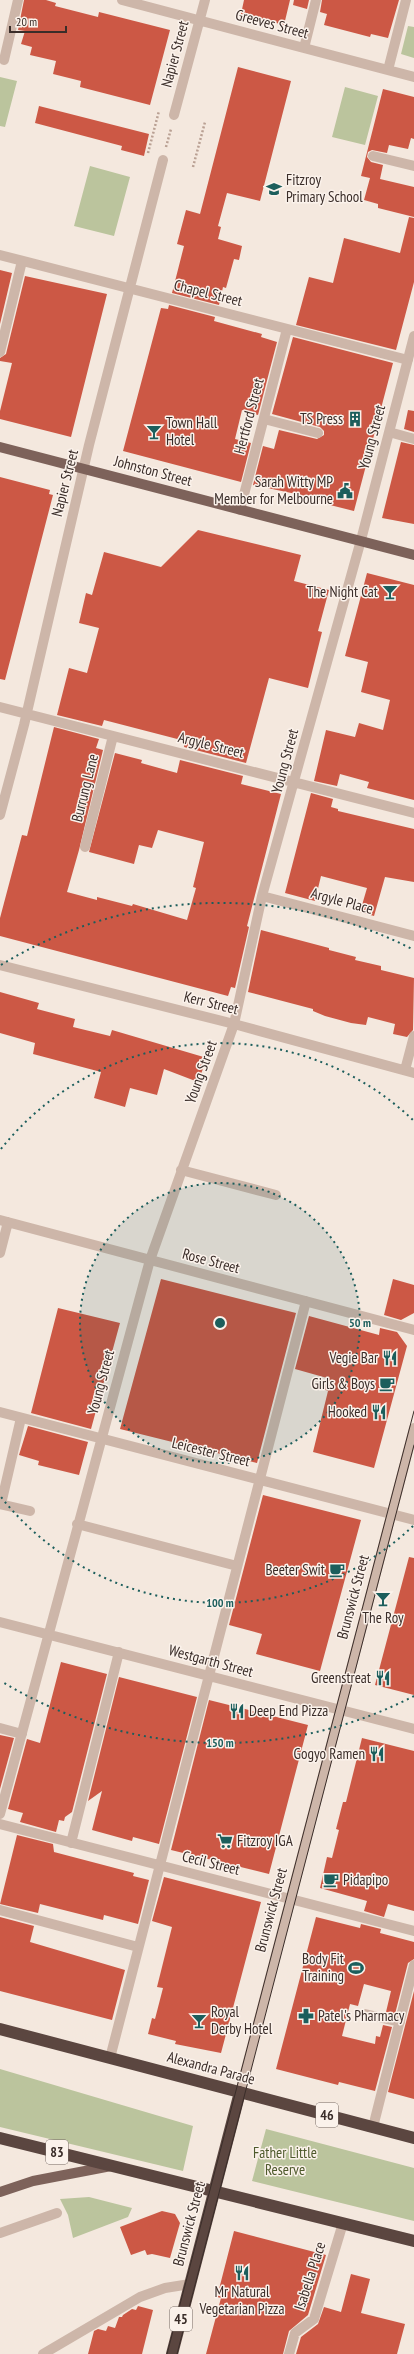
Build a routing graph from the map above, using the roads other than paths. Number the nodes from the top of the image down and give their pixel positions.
1 (18, 0) edge
2 (122, 0) edge
3 (205, 0) edge
4 (316, 0) edge
5 (406, 0) edge
6 (199, 20) junction
7 (304, 48) junction
8 (4, 60) dead end
9 (388, 70) junction
10 (414, 77) edge
11 (174, 115) road end
12 (373, 156) dead end
13 (163, 160) road end
14 (414, 166) edge
15 (0, 255) edge
16 (22, 261) junction
17 (130, 289) junction
18 (287, 329) junction
19 (414, 336) edge
20 (2, 337) edge
21 (0, 352) edge
22 (408, 360) junction
23 (264, 419) junction
24 (389, 432) junction
25 (318, 433) dead end
26 (414, 439) edge
27 (0, 447) edge
28 (84, 469) junction
29 (240, 510) junction
30 (360, 540) junction
31 (414, 555) edge
32 (0, 707) edge
33 (26, 714) junction
34 (113, 736) junction
35 (295, 782) junction
36 (414, 813) edge
37 (0, 815) edge
38 (85, 847) dead end
39 (262, 896) junction
40 (414, 936) edge
41 (0, 965) edge
42 (234, 1024) junction
43 (414, 1036) edge
44 (409, 1072) edge
45 (182, 1170) junction
46 (276, 1195) dead end
47 (4, 1221) edge
48 (0, 1253) edge
49 (150, 1260) junction
50 (306, 1301) junction
51 (414, 1330) edge
52 (0, 1412) edge
53 (21, 1418) junction
54 (414, 1428) edge
55 (101, 1439) junction
56 (259, 1480) junction
57 (0, 1504) edge
58 (30, 1511) dead end
59 (391, 1514) junction
60 (414, 1520) edge
61 (78, 1524) junction
62 (237, 1566) junction
63 (0, 1622) edge
64 (48, 1634) junction
65 (119, 1652) junction
66 (208, 1675) junction
67 (340, 1710) junction
68 (0, 1728) edge
69 (414, 1729) edge
70 (22, 1734) junction
71 (0, 1814) edge
72 (0, 1824) edge
73 (71, 1843) junction
74 (159, 1866) junction
75 (291, 1899) junction
76 (0, 1910) edge
77 (414, 1931) edge
78 (138, 1946) junction
79 (414, 1966) edge
80 (365, 2014) dead end
81 (400, 2022) junction
82 (0, 2029) edge
83 (110, 2058) junction
84 (240, 2092) junction
85 (373, 2127) junction
86 (0, 2138) edge
87 (414, 2138) edge
88 (113, 2166) junction
89 (215, 2190) junction
90 (0, 2192) edge
91 (57, 2213) dead end
92 (343, 2223) junction
93 (0, 2234) edge
94 (414, 2241) edge
95 (190, 2284) junction
96 (43, 2354) edge
97 (172, 2354) edge
98 (289, 2354) edge

1 - 8 street
2 - 6 street, Greeves Street
3 - 6 street, Napier Street
4 - 7 street
5 - 9 street
6 - 7 street, Greeves Street
6 - 11 street, Napier Street
7 - 9 street, Greeves Street
9 - 10 street, Greeves Street
12 - 14 street
13 - 17 street, Napier Street
15 - 16 street, Chapel Street
16 - 17 street, Chapel Street
16 - 20 street
17 - 18 street, Chapel Street
17 - 28 street, Napier Street
18 - 22 street, Chapel Street
18 - 23 street, Hertford Street
19 - 22 street, Young Street
20 - 21 street
22 - 24 street, Young Street
23 - 25 street
23 - 29 street, Hertford Street
24 - 26 street
24 - 30 street, Young Street
27 - 28 main road, Johnston Street
28 - 29 main road, Johnston Street
28 - 33 street, Napier Street
29 - 30 main road, Johnston Street
30 - 31 main road, Johnston Street
30 - 35 street, Young Street
32 - 33 street, Argyle Street
33 - 34 street, Argyle Street
33 - 37 street, Napier Street
34 - 35 street, Argyle Street
34 - 38 street, Burrung Lane
35 - 36 street, Argyle Street
35 - 39 street, Young Street
39 - 40 street, Argyle Place
39 - 42 street, Young Street
41 - 42 street, Kerr Street
42 - 44 street, Kerr Street
42 - 45 street, Young Street
43 - 44 street
45 - 46 street
45 - 49 street, Young Street
47 - 48 street
47 - 49 street, Rose Street
49 - 50 street, Rose Street
49 - 55 street, Young Street
50 - 51 street, Rose Street
50 - 56 street
52 - 53 street, Leicester Street
53 - 55 street, Leicester Street
53 - 57 street
54 - 59 street, Brunswick Street / 45
55 - 56 street, Leicester Street
55 - 61 street, Young Street
56 - 59 street, Leicester Street
56 - 62 street
57 - 58 street
59 - 60 street, Leicester Street
59 - 67 street, Brunswick Street / 45
61 - 62 street
61 - 64 street, Young Street
62 - 66 street
63 - 64 street, Westgarth Street
64 - 65 street, Westgarth Street
64 - 70 street, Young Street
65 - 66 street, Westgarth Street
65 - 73 street
66 - 67 street, Westgarth Street
66 - 74 street
67 - 69 street, Westgarth Street
67 - 75 street, Brunswick Street / 45
68 - 70 street
70 - 71 street, Young Street
72 - 73 street, Cecil Street
73 - 74 street, Cecil Street
74 - 75 street, Cecil Street
74 - 78 street
75 - 77 street, Cecil Street
75 - 84 street, Brunswick Street / 45
76 - 78 street
78 - 83 street
79 - 81 street
80 - 81 street
81 - 85 street
82 - 83 highway, Alexandra Parade / 46
83 - 84 highway, Alexandra Parade / 46
84 - 85 highway, Alexandra Parade / 46
84 - 89 highway, Brunswick Street / 45
85 - 87 highway, Alexandra Parade / 46
86 - 88 highway, 83
88 - 89 highway
88 - 90 main road
89 - 92 highway
89 - 95 highway, Brunswick Street / 45
91 - 93 street
92 - 94 highway
92 - 98 street, Isabella Place
95 - 96 street
95 - 97 highway, Brunswick Street / 45

